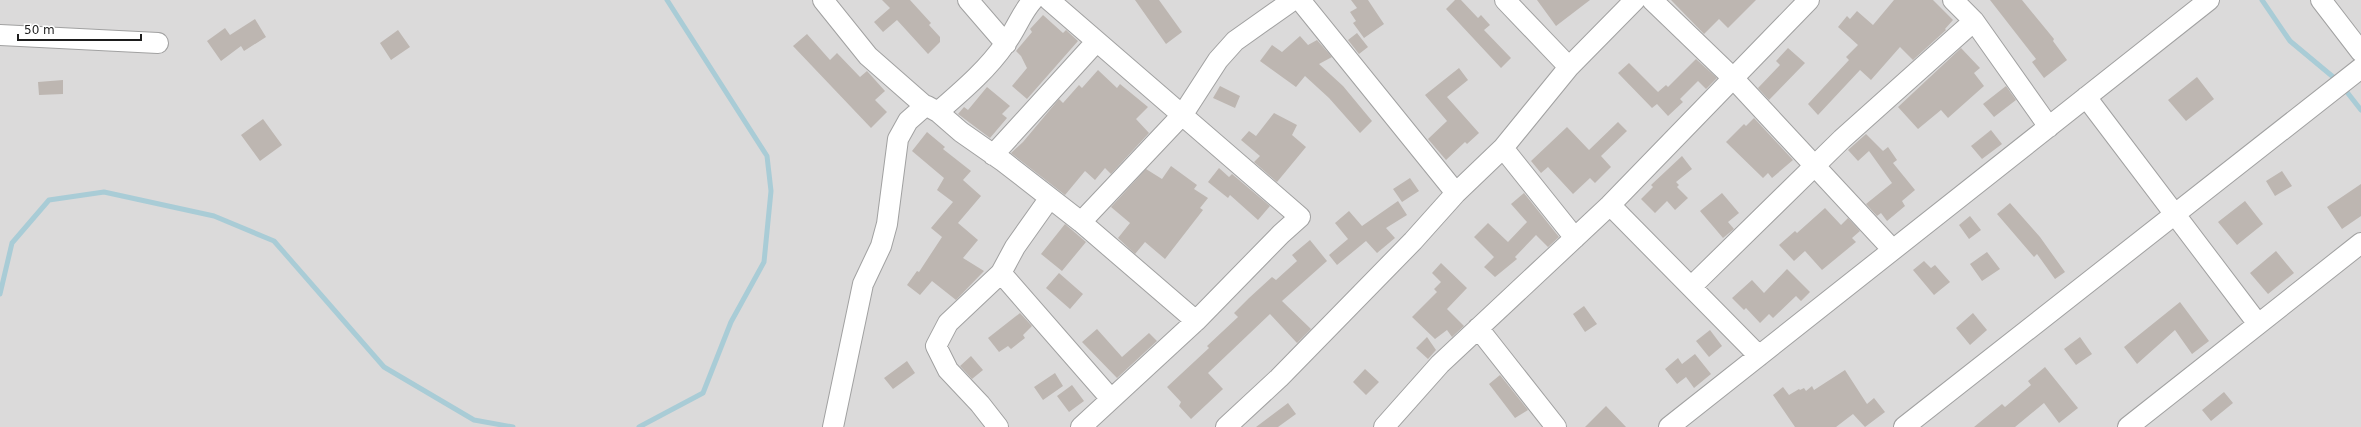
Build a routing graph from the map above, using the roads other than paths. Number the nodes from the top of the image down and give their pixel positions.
1 (823, 0) edge
2 (968, 0) edge
3 (1033, 0) edge
4 (1049, 0) edge
5 (1293, 0) edge
6 (1300, 0) edge
7 (1505, 0) edge
8 (1635, 0) edge
9 (1652, 0) edge
10 (1809, 0) edge
11 (1953, 0) edge
12 (2209, 0) edge
13 (2321, 0) edge
14 (1974, 20) junction
15 (0, 35) edge
16 (1096, 42) junction
17 (158, 43) dead end
18 (1006, 44) junction
19 (2361, 52) edge
20 (1569, 67) junction
21 (2361, 68) edge
22 (1733, 78) junction
23 (2086, 97) junction
24 (932, 109) junction
25 (1183, 114) junction
26 (2049, 127) junction
27 (1503, 148) junction
28 (993, 155) junction
29 (1816, 166) junction
30 (1456, 193) junction
31 (1049, 199) junction
32 (1610, 205) junction
33 (2175, 214) junction
34 (1081, 222) junction
35 (1575, 238) junction
36 (2361, 243) edge
37 (1893, 250) junction
38 (1001, 273) junction
39 (1691, 287) junction
40 (1196, 321) junction
41 (2258, 324) junction
42 (1478, 328) junction
43 (1759, 356) junction
44 (1111, 399) junction
45 (1393, 424) edge
46 (833, 427) edge
47 (998, 427) edge
48 (1081, 427) edge
49 (1226, 427) edge
50 (1556, 427) edge
51 (1669, 427) edge
52 (1904, 427) edge
53 (2128, 427) edge

1 - 24 street
2 - 18 street
3 - 18 street
4 - 16 street
5 - 25 street
6 - 30 street
7 - 20 street
8 - 20 street
9 - 22 street
10 - 22 street
11 - 14 street
12 - 23 street
13 - 19 street
14 - 26 street
14 - 29 street
15 - 17 street
16 - 25 street
16 - 28 street
18 - 24 street
20 - 27 street
21 - 33 street
22 - 29 street
22 - 32 street
23 - 26 street
23 - 33 street
24 - 28 street
24 - 46 street
25 - 34 street
25 - 40 street
26 - 37 street
27 - 30 street
27 - 35 street
28 - 31 street
29 - 37 street
29 - 39 street
30 - 49 street
31 - 34 street
31 - 38 street
32 - 35 street
32 - 39 street
33 - 41 street
33 - 52 street
34 - 40 street
35 - 42 street
36 - 41 street
37 - 43 street
38 - 44 street
38 - 47 street
39 - 43 street
40 - 44 street
41 - 53 street
42 - 45 street
42 - 50 street
43 - 51 street
44 - 48 street

